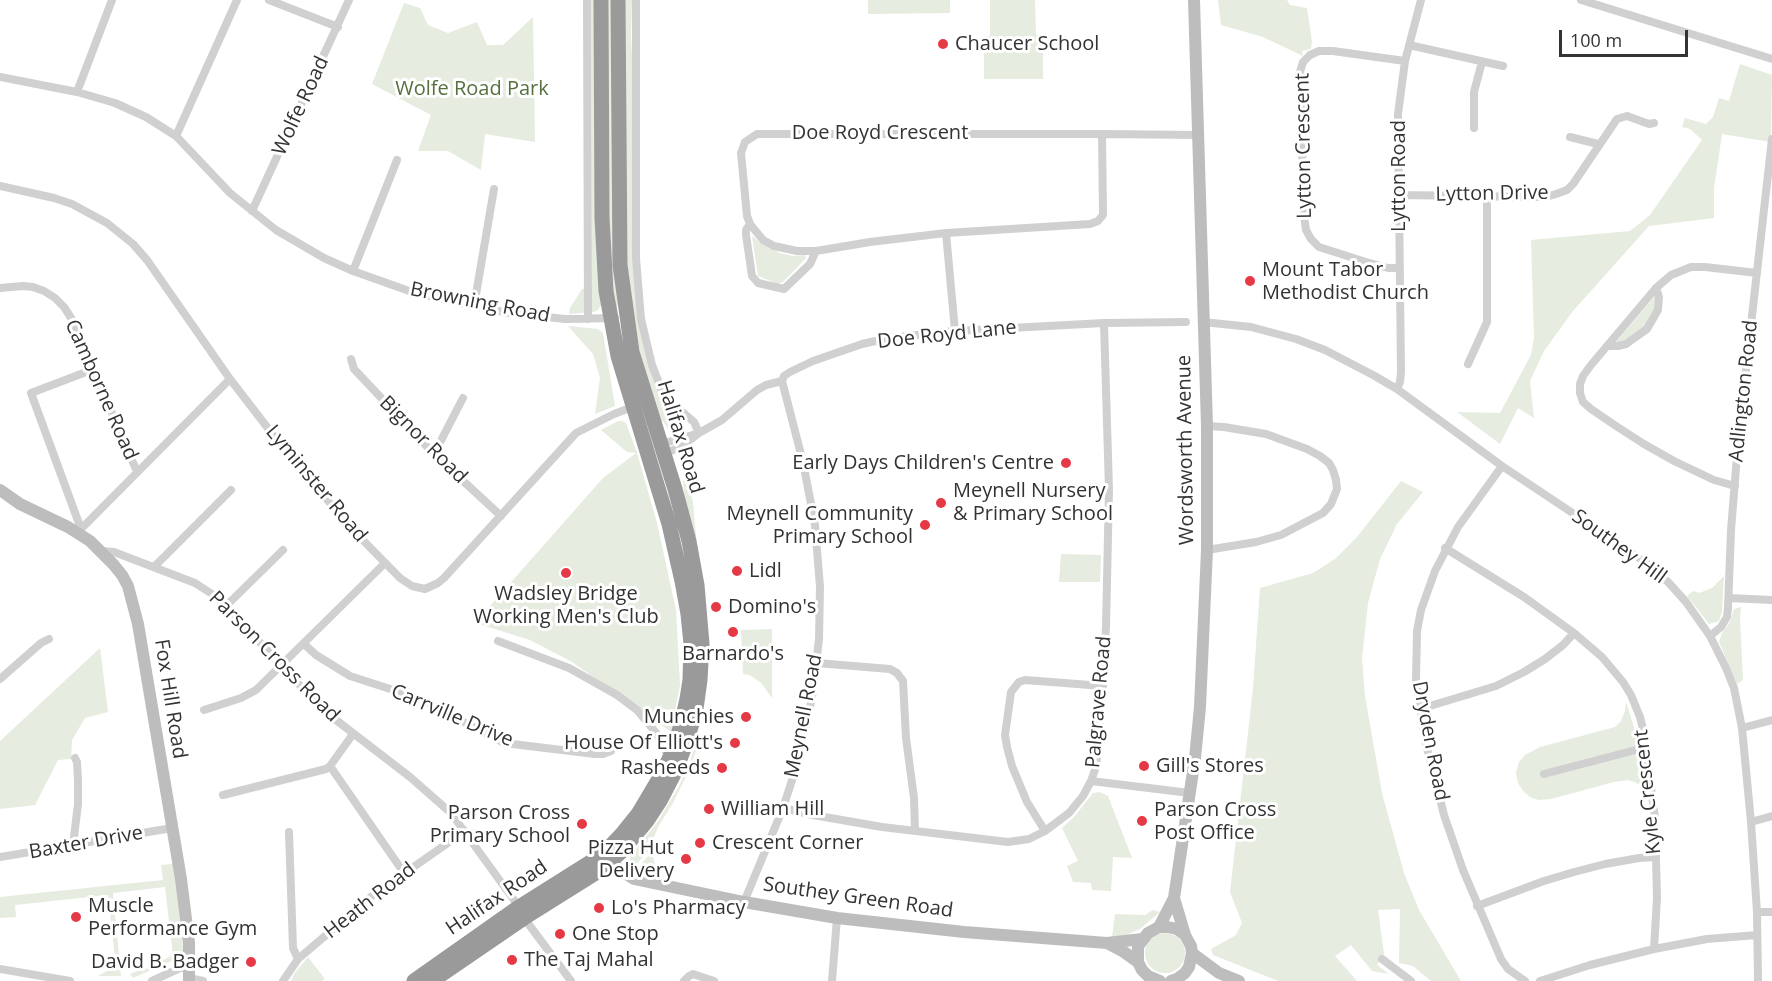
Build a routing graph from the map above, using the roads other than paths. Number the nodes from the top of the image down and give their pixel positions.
1 (112, 0) edge
2 (237, 0) edge
3 (269, 0) edge
4 (349, 0) edge
5 (587, 0) edge
6 (601, 0) edge
7 (618, 0) edge
8 (636, 0) edge
9 (1194, 0) edge
10 (1421, 0) edge
11 (1581, 0) edge
12 (338, 27) junction
13 (1409, 45) junction
14 (1772, 60) edge
15 (1405, 61) junction
16 (1482, 62) junction
17 (1503, 66) dead end
18 (0, 76) edge
19 (77, 92) junction
20 (1654, 123) dead end
21 (1474, 128) dead end
22 (1102, 134) junction
23 (1198, 135) junction
24 (176, 136) junction
25 (1570, 137) dead end
26 (1772, 139) edge
27 (1598, 144) junction
28 (397, 160) dead end
29 (1771, 168) edge
30 (0, 186) edge
31 (494, 189) dead end
32 (1398, 195) junction
33 (1487, 196) junction
34 (252, 211) junction
35 (750, 225) junction
36 (946, 233) junction
37 (816, 251) junction
38 (1401, 268) junction
39 (353, 271) junction
40 (1757, 273) junction
41 (0, 288) edge
42 (1656, 288) junction
43 (474, 306) junction
44 (627, 316) junction
45 (610, 319) junction
46 (588, 320) junction
47 (1186, 322) dead end
48 (1203, 322) junction
49 (1104, 323) junction
50 (955, 331) junction
51 (1608, 346) junction
52 (351, 359) dead end
53 (1468, 364) dead end
54 (94, 369) junction
55 (230, 379) junction
56 (782, 381) junction
57 (1397, 389) junction
58 (463, 398) dead end
59 (647, 402) junction
60 (632, 407) junction
61 (1207, 426) junction
62 (699, 433) junction
63 (662, 449) junction
64 (434, 454) junction
65 (647, 454) junction
66 (1502, 466) junction
67 (137, 472) junction
68 (1735, 486) junction
69 (231, 489) dead end
70 (0, 490) edge
71 (501, 516) junction
72 (79, 531) junction
73 (1445, 548) junction
74 (1207, 549) junction
75 (283, 550) dead end
76 (102, 551) junction
77 (385, 563) junction
78 (154, 567) junction
79 (1729, 598) junction
80 (1772, 600) edge
81 (226, 606) junction
82 (1574, 633) junction
83 (1710, 636) junction
84 (49, 639) dead end
85 (498, 641) dead end
86 (303, 644) junction
87 (817, 663) junction
88 (281, 665) junction
89 (1, 677) edge
90 (1103, 686) junction
91 (1420, 709) junction
92 (204, 710) dead end
93 (1772, 720) edge
94 (1742, 728) junction
95 (679, 733) junction
96 (353, 734) junction
97 (657, 734) junction
98 (1647, 747) junction
99 (611, 751) dead end
100 (75, 758) dead end
101 (669, 758) junction
102 (330, 766) junction
103 (1544, 774) dead end
104 (1091, 781) junction
105 (1190, 793) junction
106 (223, 795) dead end
107 (783, 808) junction
108 (1772, 816) edge
109 (1751, 822) junction
110 (172, 828) junction
111 (465, 831) junction
112 (915, 831) junction
113 (1045, 831) junction
114 (289, 832) dead end
115 (73, 845) junction
116 (0, 857) edge
117 (607, 857) junction
118 (1656, 857) junction
119 (404, 873) junction
120 (1174, 898) junction
121 (744, 902) junction
122 (1477, 906) junction
123 (1757, 912) junction
124 (1772, 912) edge
125 (522, 913) junction
126 (837, 918) junction
127 (1159, 927) junction
128 (1185, 935) junction
129 (1757, 935) junction
130 (1142, 939) junction
131 (1107, 944) junction
132 (1654, 949) junction
133 (1192, 953) junction
134 (298, 959) junction
135 (1382, 959) dead end
136 (1138, 963) junction
137 (0, 969) edge
138 (1219, 973) junction
139 (189, 975) edge
140 (1177, 978) edge
141 (1153, 979) edge
142 (70, 981) edge
143 (152, 981) edge
144 (203, 981) edge
145 (283, 981) edge
146 (414, 981) edge
147 (432, 981) edge
148 (571, 981) edge
149 (684, 981) edge
150 (714, 981) edge
151 (831, 981) edge
152 (1239, 981) edge
153 (1411, 981) edge
154 (1525, 981) edge
155 (1540, 981) edge
156 (1758, 981) edge

1 - 19 street
2 - 24 street
3 - 12 street
4 - 12 street, Wolfe Road
5 - 46 street
6 - 45 highway, Halifax Road
7 - 44 highway, Halifax Road
8 - 62 street, Halifax Road
9 - 23 street, Wordsworth Avenue
10 - 13 street, Lytton Road
11 - 14 street
12 - 34 street, Wolfe Road
13 - 15 street, Lytton Road
13 - 16 street
15 - 32 street, Lytton Road
15 - 38 street, Lytton Crescent
16 - 17 street
16 - 21 street
18 - 19 street, Browning Road
19 - 24 street, Browning Road
20 - 27 street, Lytton Drive
22 - 23 street, Doe Royd Crescent
22 - 35 street, Doe Royd Crescent
22 - 36 street
23 - 48 street, Wordsworth Avenue
24 - 34 street, Browning Road
25 - 27 street
26 - 29 street, Adlington Road
27 - 33 street, Lytton Drive
28 - 39 street
29 - 40 street, Adlington Road
30 - 55 street, Lyminster Road
31 - 43 street
32 - 33 street, Lytton Drive
32 - 38 street, Lytton Road
33 - 53 street
34 - 39 street, Browning Road
35 - 37 street
35 - 37 street, Doe Royd Crescent
36 - 37 street
36 - 50 street
38 - 57 street, Lytton Road
39 - 43 street, Browning Road
40 - 42 street
40 - 68 street, Adlington Road
41 - 54 street, Camborne Road
42 - 51 street
42 - 51 street
43 - 46 street, Browning Road
44 - 45 street, Browning Road
44 - 59 highway, Halifax Road
45 - 46 street, Browning Road
45 - 60 highway, Halifax Road
47 - 49 street, Doe Royd Lane
48 - 57 street, Southey Hill
48 - 61 street, Wordsworth Avenue
49 - 50 street, Doe Royd Lane
49 - 90 street, Palgrave Road
50 - 56 street, Doe Royd Lane
51 - 68 street
52 - 64 street, Bignor Road
54 - 67 street, Camborne Road
54 - 72 street
55 - 67 street
55 - 77 street, Lyminster Road
56 - 62 street, Doe Royd Lane
56 - 87 street, Meynell Road
57 - 66 street, Southey Hill
58 - 64 street
59 - 60 street, Lyminster Road
59 - 63 highway, Halifax Road
60 - 65 highway, Halifax Road
60 - 71 street, Lyminster Road
61 - 74 street, Wordsworth Avenue
61 - 74 street
62 - 63 street, Doe Royd Lane
63 - 65 highway
63 - 117 highway, Halifax Road
64 - 71 street, Bignor Road
65 - 95 highway, Halifax Road
66 - 73 street, Dryden Road
66 - 83 street, Southey Hill
67 - 72 street
68 - 79 street, Adlington Road
69 - 78 street
70 - 72 street, Fox Hill Road
71 - 77 street, Lyminster Road
72 - 76 street, Fox Hill Road
73 - 82 street, Kyle Crescent
73 - 91 street, Dryden Road
74 - 105 street, Wordsworth Avenue
75 - 81 street
76 - 78 street, Parson Cross Road
76 - 110 street, Fox Hill Road
77 - 86 street
78 - 81 street, Parson Cross Road
79 - 80 street
79 - 83 street, Adlington Road
81 - 88 street, Parson Cross Road
82 - 91 street
82 - 98 street, Kyle Crescent
83 - 94 street, Southey Hill
84 - 89 street
85 - 97 street
86 - 88 street
86 - 99 street, Carrville Drive
87 - 107 street, Meynell Road
87 - 112 street
88 - 92 street
88 - 96 street, Parson Cross Road
90 - 104 street, Palgrave Road
90 - 113 street
91 - 122 street, Dryden Road
93 - 94 street
94 - 109 street, Southey Hill
95 - 97 street
95 - 101 highway, Halifax Road
96 - 102 street
96 - 111 street, Parson Cross Road
97 - 101 street
98 - 103 street
98 - 118 street, Kyle Crescent
100 - 115 street
101 - 117 highway, Halifax Road
102 - 106 street
102 - 119 street
104 - 105 street
104 - 113 street, Palgrave Road
105 - 120 street, Wordsworth Avenue
107 - 112 street, Palgrave Road
107 - 121 street, Meynell Road
108 - 109 street
109 - 123 street, Southey Hill
110 - 115 street, Baxter Drive
110 - 139 street, Fox Hill Road
111 - 119 street, Heath Road
111 - 125 street, Parson Cross Road
112 - 113 street, Palgrave Road
114 - 134 street
115 - 116 street, Baxter Drive
117 - 121 street, Southey Green Road
117 - 125 highway, Halifax Road
118 - 122 street
118 - 132 street, Kyle Crescent
119 - 134 street, Heath Road
120 - 127 street, Wordsworth Avenue
120 - 128 street, Wordsworth Avenue
121 - 126 street, Southey Green Road
122 - 154 street, Dryden Road
123 - 124 street
123 - 129 street, Southey Hill
125 - 146 highway, Halifax Road
125 - 147 highway, Halifax Road
125 - 148 street, Parson Cross Road
126 - 131 street, Southey Green Road
126 - 151 street
127 - 128 street
127 - 130 street
128 - 133 street, Wordsworth Avenue
129 - 132 street
129 - 156 street, Southey Hill
130 - 131 street, Southey Green Road
130 - 136 street
131 - 136 street, Southey Green Road
132 - 155 street
133 - 138 street
133 - 140 street
134 - 145 street, Heath Road
135 - 153 street
136 - 141 street, Southey Green Road
137 - 142 street
138 - 140 street
138 - 152 street
139 - 143 street
139 - 144 street
149 - 150 street

